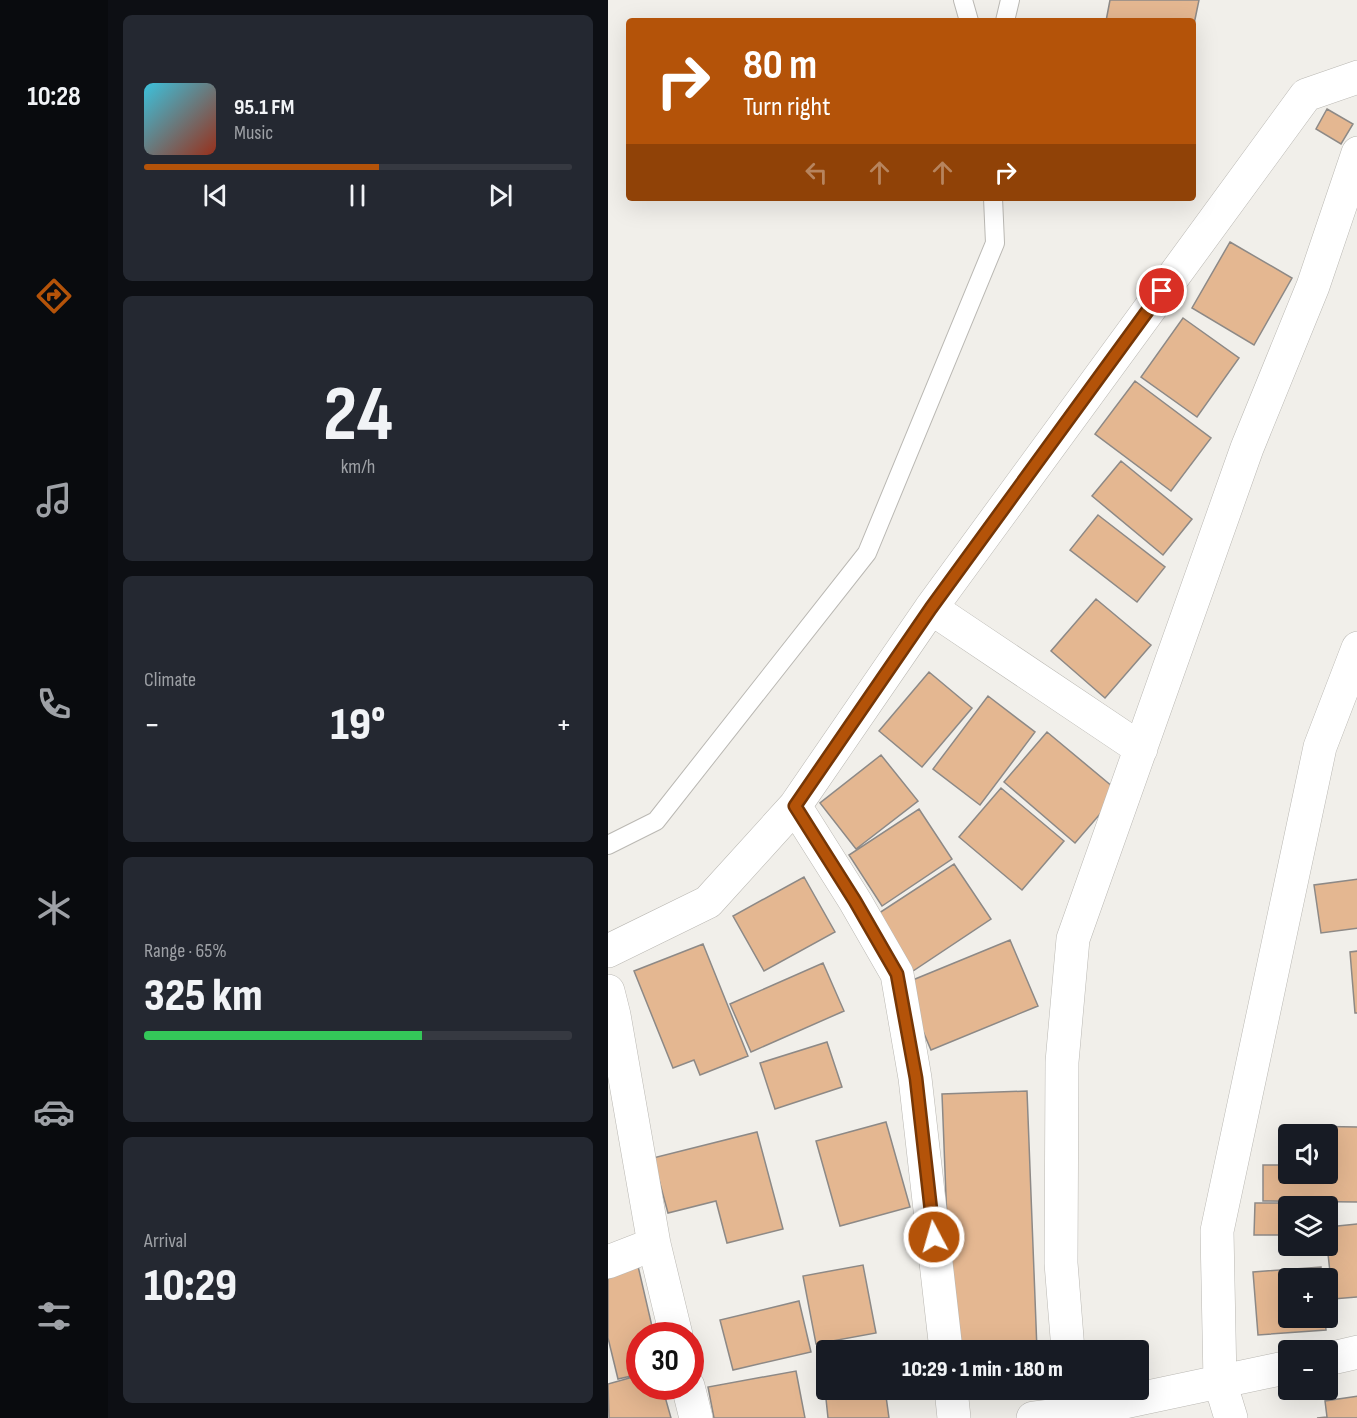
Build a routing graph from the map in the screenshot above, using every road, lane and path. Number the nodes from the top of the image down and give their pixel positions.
1 (963, 0) edge
2 (1010, 0) edge
3 (968, 18) edge
4 (1006, 18) edge
5 (1358, 77) edge
6 (1358, 153) edge
7 (993, 201) edge
8 (931, 608) junction
9 (1358, 648) edge
10 (1141, 749) junction
11 (795, 806) junction
12 (608, 845) edge
13 (608, 951) edge
14 (608, 991) edge
15 (654, 1244) junction
16 (608, 1262) edge
17 (673, 1322) edge
18 (945, 1340) edge
19 (1067, 1340) edge
20 (1358, 1352) edge
21 (1338, 1357) edge
22 (1278, 1369) edge
23 (1220, 1382) junction
24 (691, 1400) edge
25 (952, 1400) edge
26 (1072, 1407) edge
27 (695, 1418) edge
28 (954, 1418) edge
29 (1033, 1418) edge
30 (1231, 1418) edge

1 - 3 lane
2 - 4 lane
5 - 8 street
6 - 10 street
7 - 12 lane
8 - 10 street
8 - 11 street
9 - 23 street
10 - 19 street
11 - 13 street
11 - 18 street
14 - 15 street
15 - 16 street
15 - 17 street
20 - 21 street
22 - 23 street
23 - 26 street
23 - 30 street
24 - 27 street
25 - 28 street
26 - 29 street

